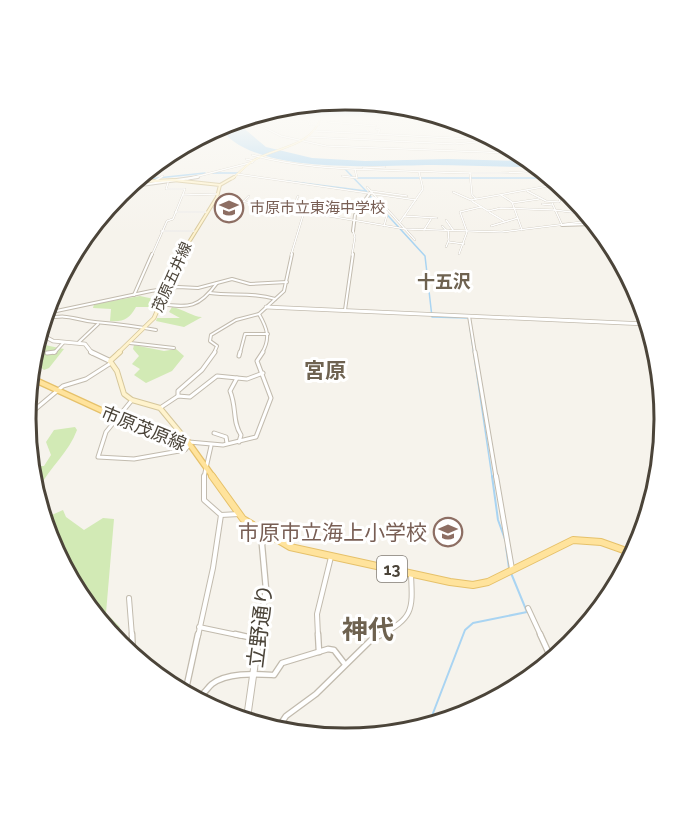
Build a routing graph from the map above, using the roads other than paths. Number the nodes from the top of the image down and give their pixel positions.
1 (260, 158) joint
2 (246, 159) dead end
3 (253, 161) junction
4 (385, 167) dead end
5 (355, 169) junction
6 (419, 172) junction
7 (531, 172) edge
8 (470, 173) junction
9 (237, 174) junction
10 (163, 176) dead end
11 (342, 176) dead end
12 (180, 180) junction
13 (147, 181) edge
14 (155, 181) junction
15 (168, 183) junction
16 (142, 186) edge
17 (220, 186) junction
18 (549, 186) edge
19 (366, 187) dead end
20 (526, 190) junction
21 (370, 192) junction
22 (410, 192) dead end
23 (453, 192) dead end
24 (183, 195) junction
25 (407, 195) junction
26 (501, 195) junction
27 (218, 196) junction
28 (233, 196) dead end
29 (249, 196) dead end
30 (298, 196) dead end
31 (561, 198) edge
32 (229, 199) junction
33 (476, 199) junction
34 (539, 199) junction
35 (403, 200) junction
36 (416, 200) junction
37 (471, 200) junction
38 (278, 201) dead end
39 (243, 202) junction
40 (512, 203) junction
41 (542, 204) dead end
42 (552, 204) junction
43 (267, 206) junction
44 (481, 207) junction
45 (514, 209) junction
46 (545, 209) dead end
47 (292, 210) junction
48 (554, 210) junction
49 (316, 211) dead end
50 (488, 211) junction
51 (176, 212) junction
52 (206, 212) junction
53 (304, 212) junction
54 (575, 212) edge
55 (310, 213) junction
56 (383, 214) dead end
57 (404, 216) junction
58 (437, 218) dead end
59 (518, 218) junction
60 (431, 219) junction
61 (446, 220) dead end
62 (354, 221) junction
63 (399, 222) junction
64 (505, 222) junction
65 (584, 223) edge
66 (562, 225) junction
67 (384, 226) junction
68 (442, 226) dead end
69 (421, 228) junction
70 (405, 229) junction
71 (493, 229) junction
72 (447, 230) junction
73 (453, 230) junction
74 (467, 230) junction
75 (522, 230) junction
76 (161, 231) junction
77 (194, 231) junction
78 (353, 231) joint
79 (415, 240) dead end
80 (449, 242) junction
81 (464, 244) junction
82 (446, 247) dead end
83 (459, 254) dead end
84 (218, 282) junction
85 (287, 282) junction
86 (166, 289) junction
87 (210, 293) junction
88 (134, 296) junction
89 (275, 299) junction
90 (160, 304) junction
91 (266, 307) junction
92 (345, 310) junction
93 (54, 313) edge
94 (54, 314) edge
95 (259, 314) junction
96 (469, 316) junction
97 (100, 323) junction
98 (639, 324) edge
99 (145, 328) junction
100 (156, 330) dead end
101 (268, 334) junction
102 (47, 338) edge
103 (65, 341) junction
104 (79, 342) junction
105 (130, 343) junction
106 (174, 348) dead end
107 (47, 353) dead end
108 (238, 356) dead end
109 (111, 362) junction
110 (263, 373) junction
111 (237, 378) junction
112 (39, 382) edge
113 (56, 391) junction
114 (178, 396) junction
115 (132, 400) junction
116 (37, 408) edge
117 (160, 408) junction
118 (118, 418) junction
119 (214, 433) dead end
120 (239, 442) junction
121 (190, 443) junction
122 (227, 443) junction
123 (211, 446) junction
124 (207, 465) junction
125 (239, 514) junction
126 (220, 515) junction
127 (266, 533) junction
128 (624, 550) edge
129 (332, 557) junction
130 (512, 569) junction
131 (411, 573) junction
132 (129, 598) dead end
133 (528, 608) dead end
134 (199, 627) junction
135 (259, 639) junction
136 (133, 643) edge
137 (319, 652) junction
138 (548, 652) edge
139 (345, 663) junction
140 (254, 674) junction
141 (187, 684) edge
142 (205, 694) edge
143 (248, 712) edge
144 (282, 721) edge

1 - 3 main road
1 - 5 street
2 - 3 street
3 - 9 main road
3 - 12 street
4 - 5 street
5 - 6 street
5 - 11 street
6 - 8 street
6 - 36 street
7 - 8 street
8 - 33 street
9 - 17 main road
9 - 21 street
10 - 14 street
12 - 14 main road
12 - 15 street
12 - 17 main road
13 - 14 main road
15 - 16 street
15 - 24 street
17 - 27 main road, 茂原五井線
18 - 20 street
19 - 21 street
20 - 26 street
20 - 34 street
21 - 25 street
21 - 35 street
21 - 62 street
21 - 63 street
22 - 25 street
23 - 37 street
24 - 27 street
24 - 51 street
25 - 35 street
26 - 33 street
26 - 40 street
27 - 32 street
27 - 52 main road, 茂原五井線
28 - 32 street
29 - 39 street
30 - 47 street
31 - 42 street
32 - 39 street
33 - 37 street
34 - 40 street
34 - 42 street
35 - 36 street
36 - 57 street
37 - 44 street
38 - 43 street
39 - 43 street
40 - 45 street
41 - 42 street
42 - 48 street
43 - 47 street
44 - 50 street
44 - 74 street
45 - 48 street
45 - 50 street
45 - 59 street
46 - 48 street
47 - 53 street
48 - 54 street
48 - 66 street
49 - 55 street
50 - 64 street
51 - 52 street
51 - 76 street
52 - 77 main road, 茂原五井線
53 - 55 street
53 - 85 street
55 - 62 street
56 - 67 street
57 - 60 street
57 - 63 street
58 - 60 street
59 - 64 street
59 - 75 street
60 - 69 street
61 - 73 street
62 - 67 street
62 - 78 street
63 - 70 street
64 - 71 street
65 - 66 street
66 - 75 street
67 - 70 street
68 - 72 street
69 - 70 street
69 - 72 street
70 - 79 street
71 - 74 street
71 - 75 street
72 - 73 street
72 - 80 street
73 - 74 street
74 - 81 street
76 - 77 street
76 - 88 street
77 - 86 main road, 茂原五井線
78 - 92 street
80 - 81 street
80 - 82 street
81 - 83 street
84 - 85 street
84 - 86 street
84 - 87 street
85 - 89 street
86 - 88 street
86 - 90 main road, 茂原五井線
87 - 89 street
87 - 90 street
88 - 93 street
89 - 91 street
90 - 99 main road, 茂原五井線
91 - 92 street
91 - 95 street
92 - 96 street
94 - 97 street
95 - 101 street
95 - 114 street
96 - 98 street
96 - 130 street
97 - 99 street
97 - 104 street
99 - 100 street
99 - 105 main road, 茂原五井線
101 - 108 street
101 - 110 street
102 - 103 street
103 - 104 street
103 - 107 street
104 - 109 street
105 - 106 street
105 - 109 main road, 茂原五井線
109 - 113 street
109 - 115 main road
110 - 111 street
110 - 120 street
111 - 114 street
111 - 120 street
112 - 113 main road, 市原茂原線
113 - 116 street
113 - 118 main road, 市原茂原線
114 - 117 street
115 - 117 main road
115 - 118 street
117 - 121 main road
118 - 121 main road, 市原茂原線
118 - 121 street
119 - 122 street
120 - 122 street
121 - 123 street
121 - 124 main road, 市原茂原線 / 13
122 - 123 street
123 - 124 street
124 - 125 main road, 市原茂原線 / 13
124 - 126 street
125 - 126 street
125 - 127 main road, 市原茂原線 / 13
126 - 134 street
127 - 129 main road, 市原茂原線 / 13
127 - 135 street, 立野通り
128 - 130 main road, 市原茂原線 / 13
129 - 131 main road, 市原茂原線 / 13
129 - 137 street
130 - 131 main road, 市原茂原線 / 13
131 - 139 street
132 - 136 street
133 - 138 street
134 - 135 street
134 - 141 street
135 - 140 street, 立野通り
137 - 139 street
137 - 140 street
139 - 144 street
140 - 142 street
140 - 143 street, 立野通り

